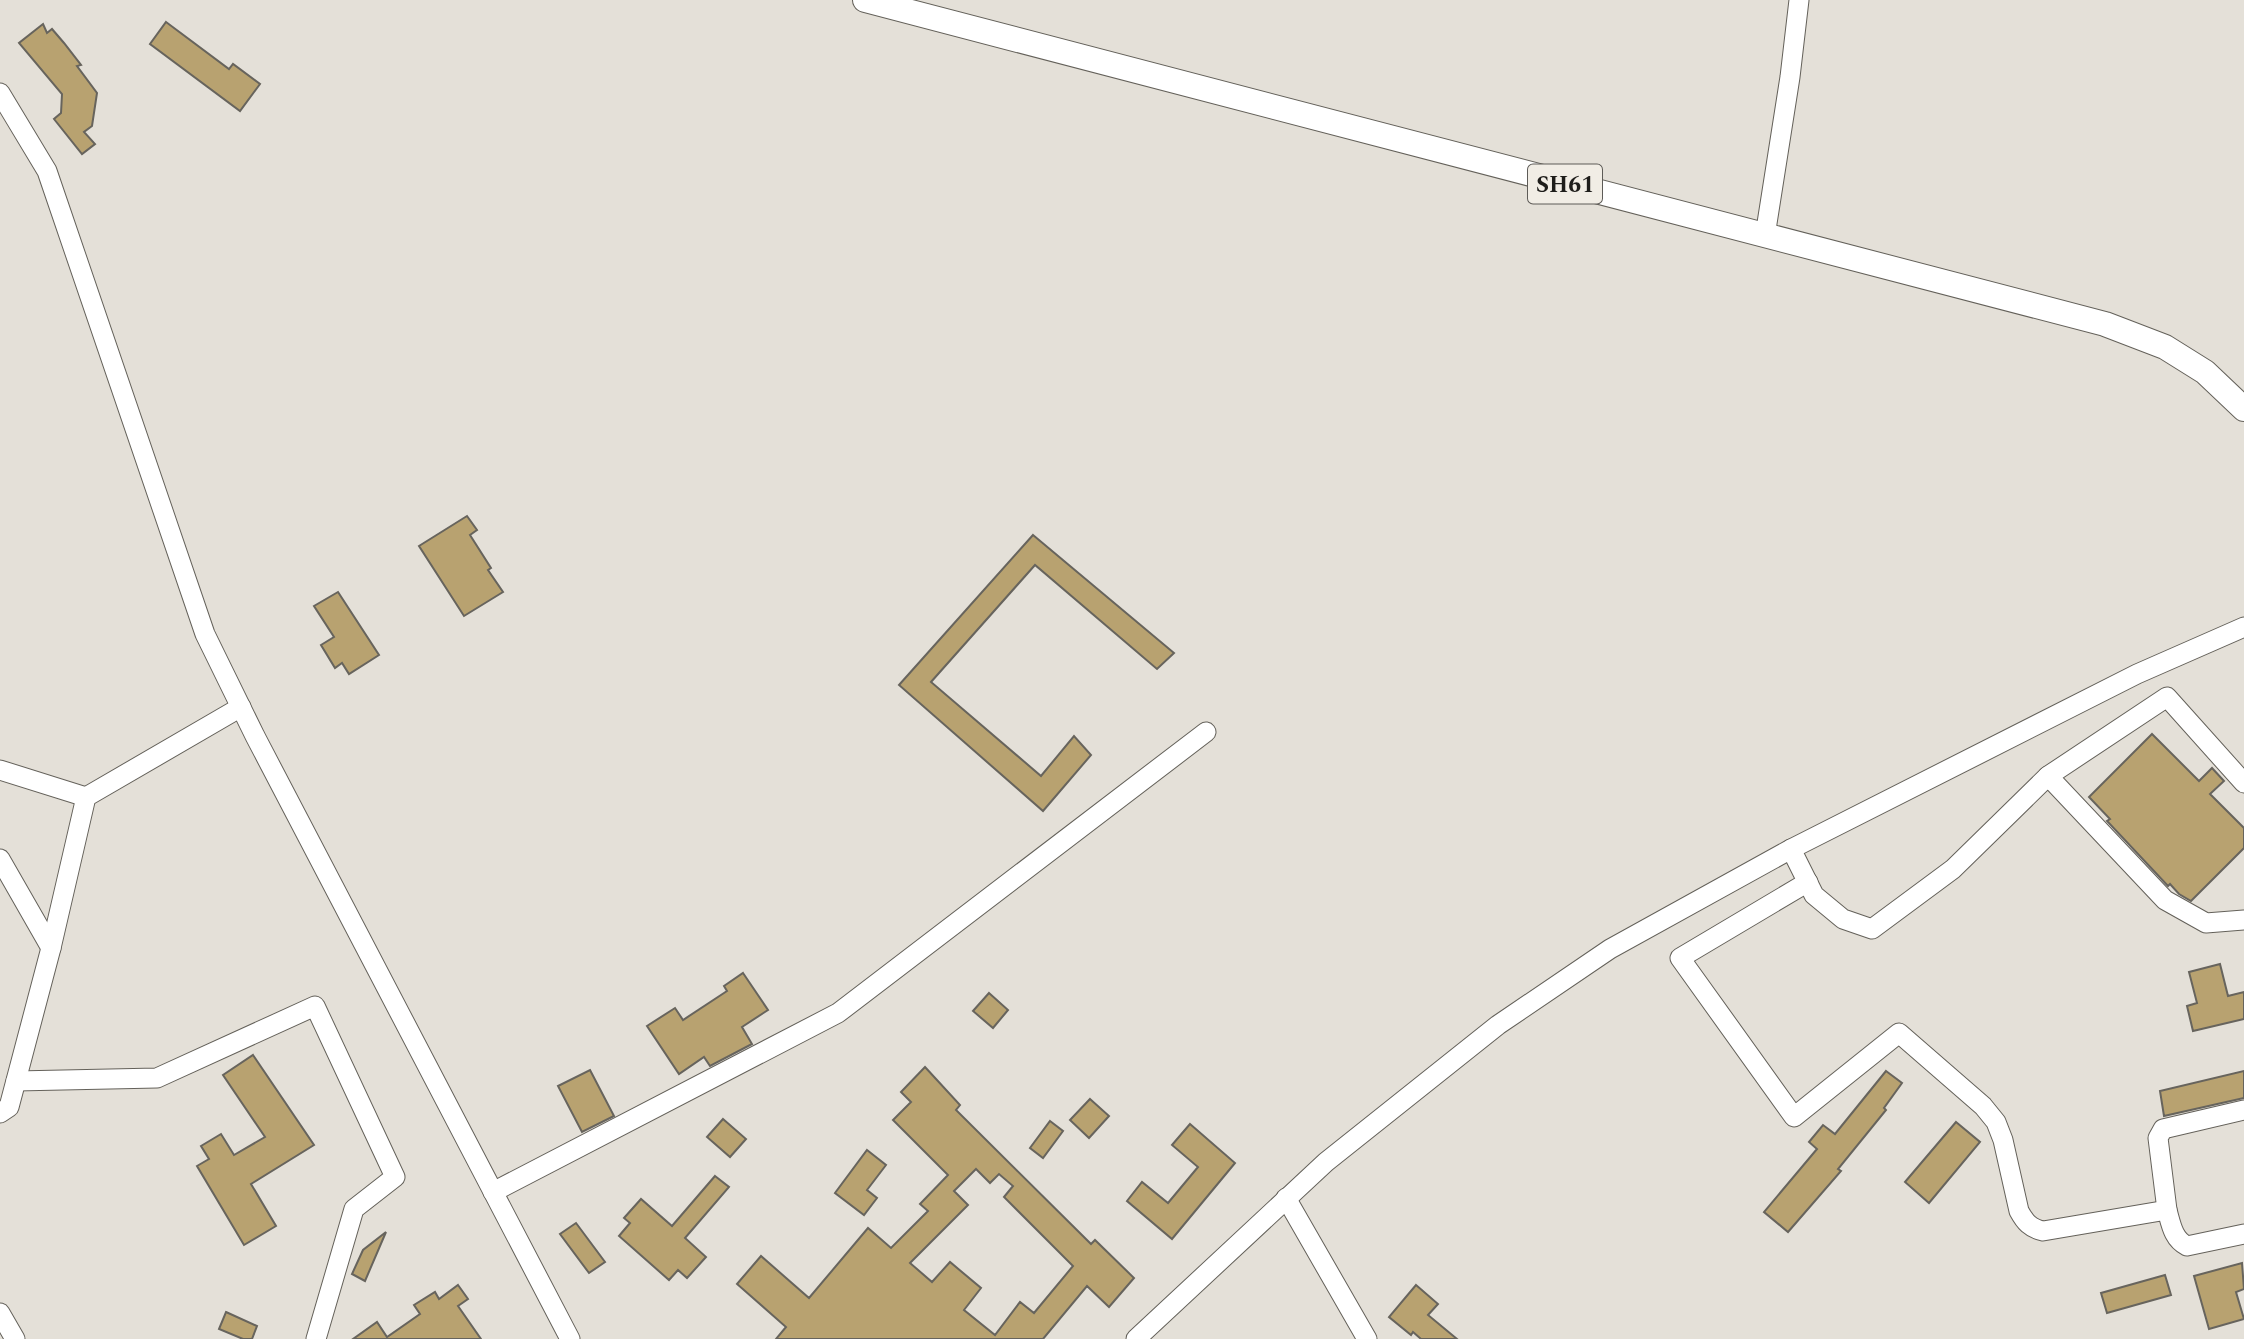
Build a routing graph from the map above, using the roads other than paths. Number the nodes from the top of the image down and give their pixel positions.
1 (865, 0) edge
2 (1800, 0) edge
3 (0, 93) edge
4 (1765, 236) junction
5 (2244, 408) edge
6 (2244, 627) edge
7 (241, 707) junction
8 (1206, 732) dead end
9 (0, 770) edge
10 (2048, 776) junction
11 (2244, 783) edge
12 (86, 797) junction
13 (1791, 849) junction
14 (0, 859) edge
15 (1808, 882) junction
16 (2244, 920) edge
17 (51, 948) junction
18 (16, 1081) junction
19 (2244, 1110) edge
20 (0, 1113) edge
21 (493, 1192) junction
22 (1286, 1198) junction
23 (2167, 1210) junction
24 (2244, 1234) edge
25 (0, 1313) edge
26 (15, 1339) edge
27 (316, 1339) edge
28 (570, 1339) edge
29 (1136, 1339) edge
30 (1367, 1339) edge

1 - 4 main road, SH61
2 - 4 street
3 - 7 street
4 - 5 main road, SH61
6 - 13 street
7 - 12 street
7 - 21 street
8 - 21 street
9 - 12 street
10 - 11 street
10 - 15 street
10 - 16 street
12 - 17 street
13 - 15 street
13 - 22 street
14 - 17 street
15 - 23 street
17 - 18 street
18 - 20 street
18 - 27 street
19 - 23 street
21 - 28 street
22 - 29 street
22 - 30 street
23 - 24 street
25 - 26 street

